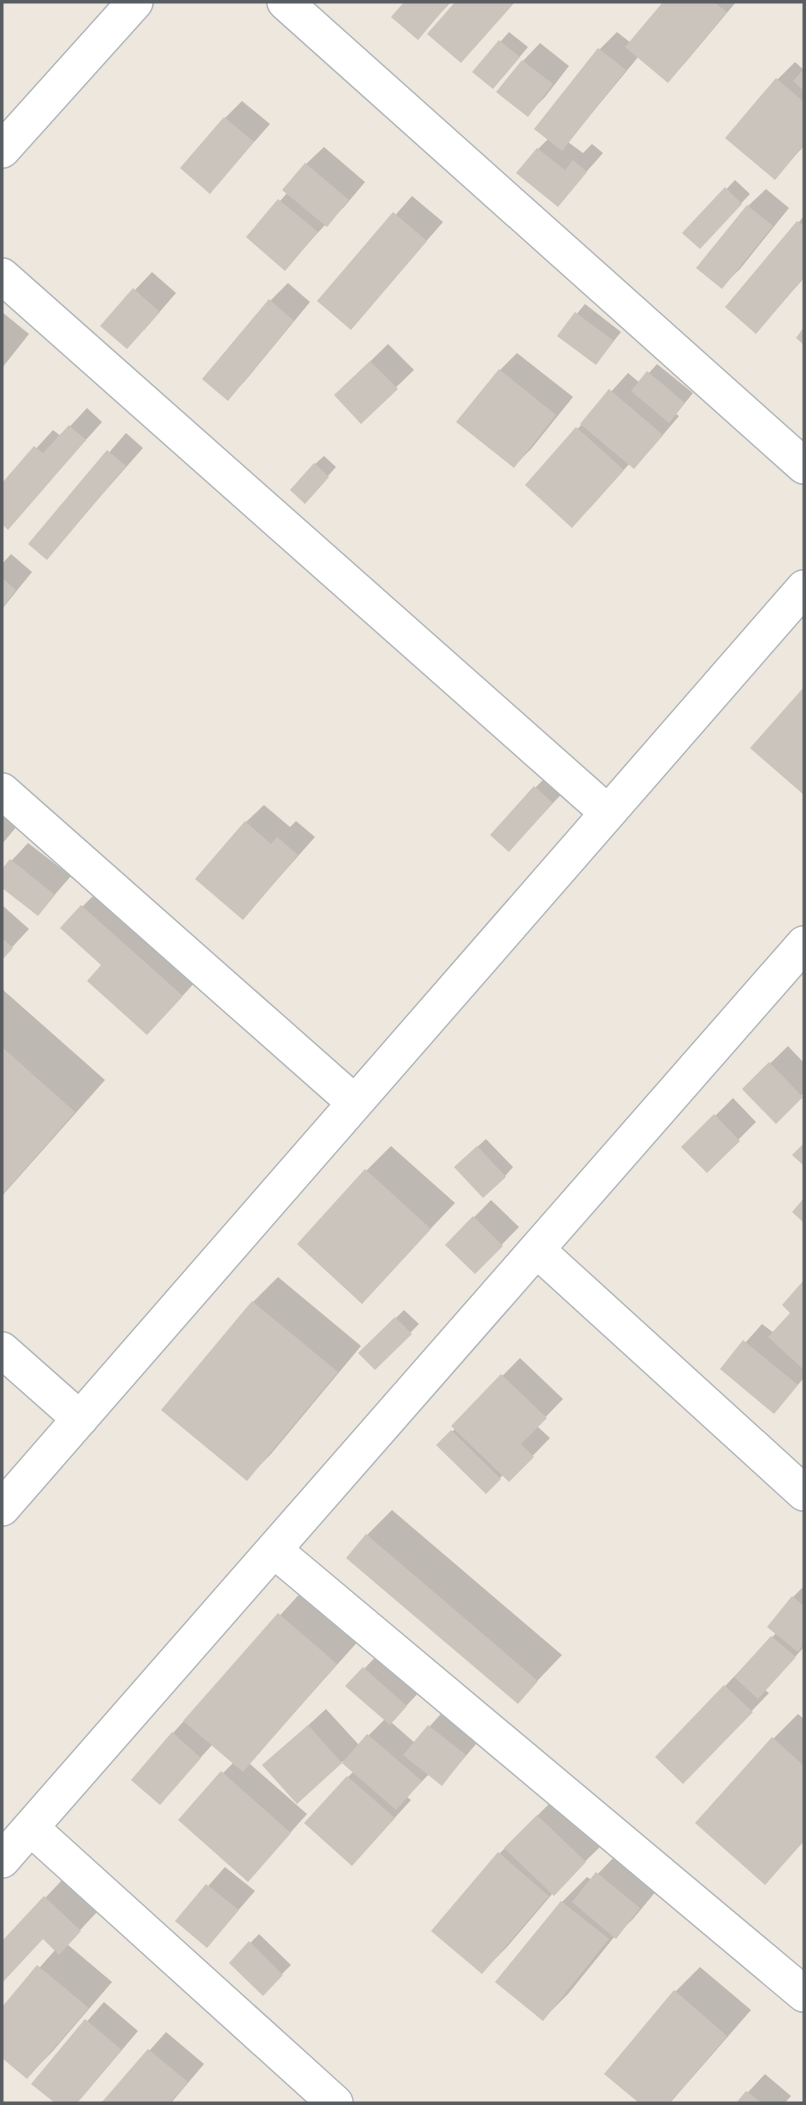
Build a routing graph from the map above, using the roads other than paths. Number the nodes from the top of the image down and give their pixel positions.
1 (135, 2) edge
2 (285, 2) edge
3 (2, 150) edge
4 (2, 276) edge
5 (804, 466) edge
6 (804, 588) edge
7 (2, 790) edge
8 (607, 813) junction
9 (797, 966) edge
10 (355, 1103) junction
11 (537, 1250) junction
12 (2, 1350) edge
13 (80, 1419) junction
14 (804, 1493) edge
15 (2, 1508) edge
16 (274, 1550) junction
17 (31, 1828) junction
18 (2, 1860) edge
19 (804, 1994) edge
20 (335, 2103) edge

1 - 3 street
2 - 5 street
4 - 8 street
6 - 8 street
7 - 10 street
8 - 10 street
9 - 11 street
10 - 13 street
11 - 14 street
11 - 16 street
12 - 13 street
13 - 15 street
16 - 17 street
16 - 19 street
17 - 18 street
17 - 20 street

